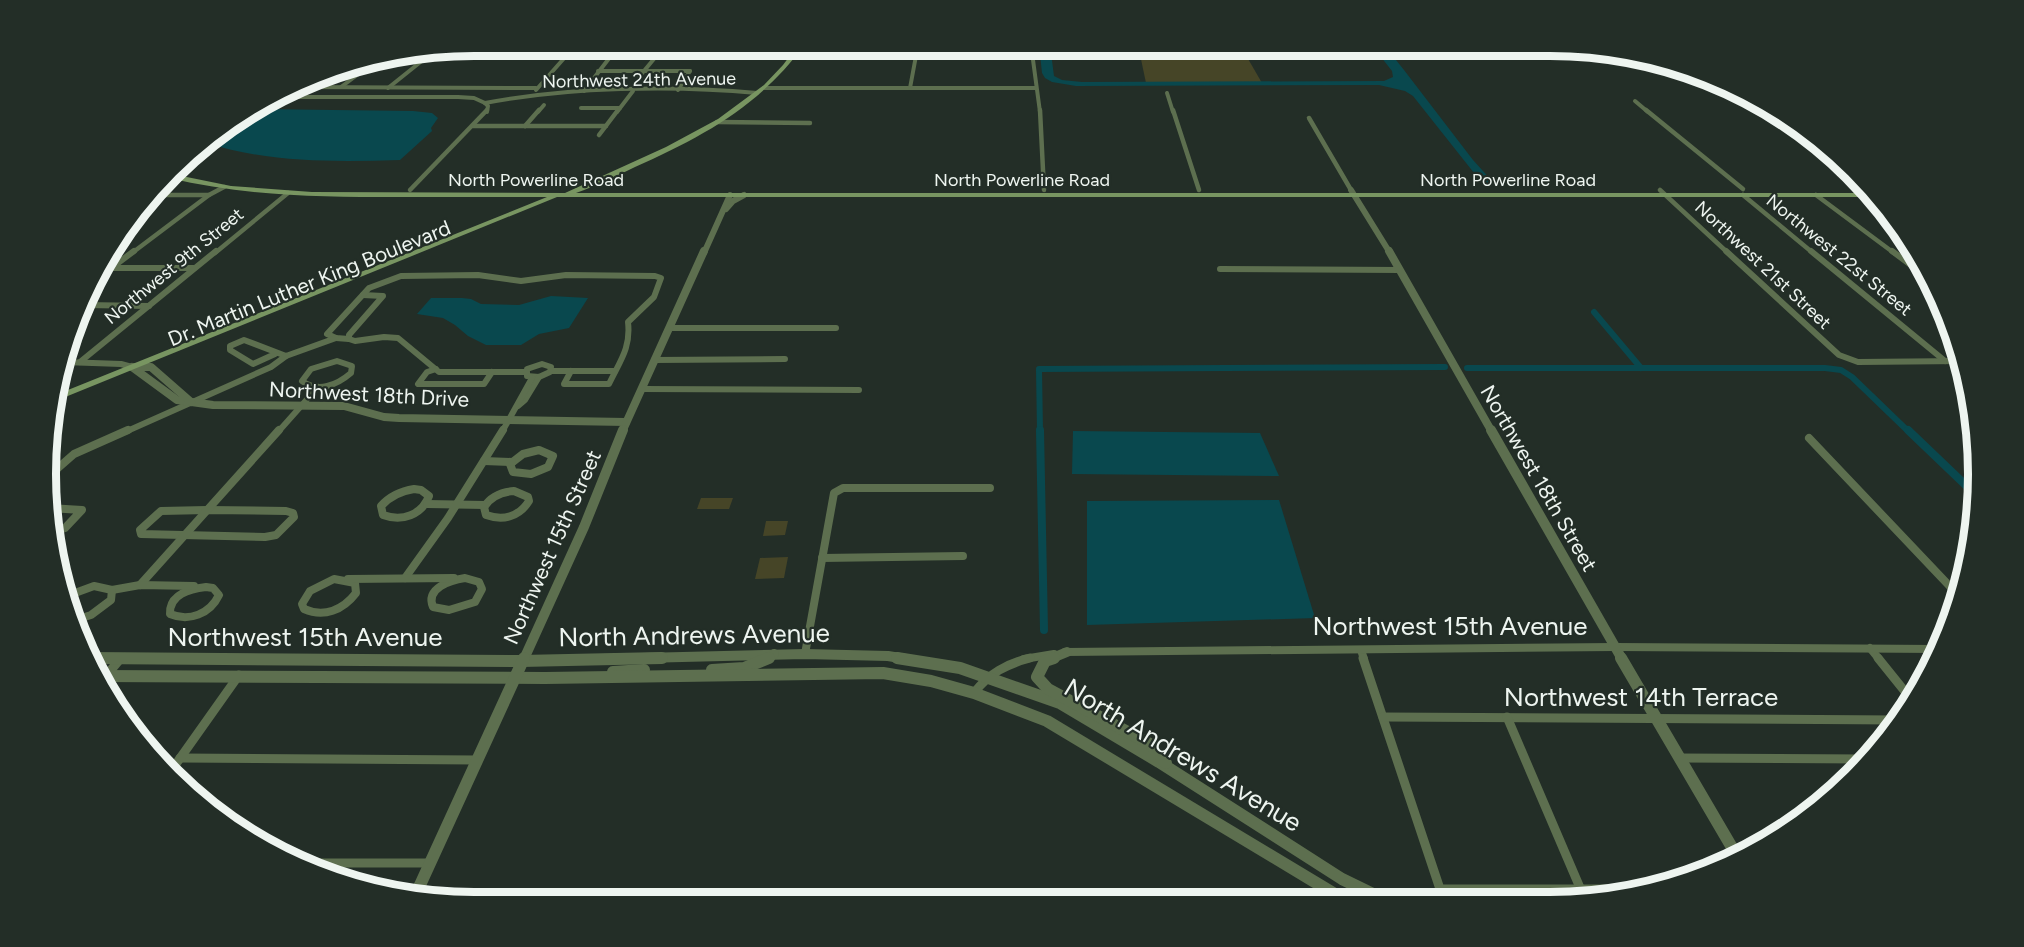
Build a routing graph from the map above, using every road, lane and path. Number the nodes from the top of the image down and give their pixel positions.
1 (566, 56) edge
2 (610, 56) edge
3 (656, 56) edge
4 (788, 56) edge
5 (790, 56) edge
6 (915, 56) edge
7 (1032, 56) edge
8 (426, 58) edge
9 (362, 71) edge
10 (598, 71) junction
11 (644, 71) junction
12 (771, 74) junction
13 (639, 77) dead end
14 (314, 87) edge
15 (341, 87) junction
16 (388, 87) junction
17 (536, 88) junction
18 (764, 88) junction
19 (910, 88) junction
20 (1035, 88) junction
21 (678, 90) junction
22 (584, 91) junction
23 (633, 91) junction
24 (754, 92) junction
25 (1167, 93) dead end
26 (536, 94) junction
27 (293, 97) edge
28 (377, 97) junction
29 (1635, 101) dead end
30 (485, 103) junction
31 (544, 105) dead end
32 (581, 108) dead end
33 (620, 108) junction
34 (1309, 118) dead end
35 (717, 122) junction
36 (810, 123) dead end
37 (473, 126) junction
38 (525, 126) junction
39 (606, 126) junction
40 (599, 135) dead end
41 (682, 141) junction
42 (184, 172) edge
43 (178, 178) edge
44 (234, 183) junction
45 (247, 184) junction
46 (214, 185) junction
47 (224, 187) junction
48 (410, 190) junction
49 (1044, 190) junction
50 (1515, 190) junction
51 (1809, 190) junction
52 (1857, 190) edge
53 (730, 192) junction
54 (1199, 192) junction
55 (1352, 192) junction
56 (1663, 192) junction
57 (1743, 192) junction
58 (288, 193) junction
59 (575, 193) junction
60 (162, 195) edge
61 (209, 195) junction
62 (377, 195) junction
63 (558, 195) junction
64 (744, 195) junction
65 (1476, 195) junction
66 (1802, 195) junction
67 (1816, 195) junction
68 (1862, 195) edge
69 (722, 213) junction
70 (1913, 267) edge
71 (111, 268) joint
72 (194, 268) junction
73 (1220, 269) dead end
74 (1400, 270) junction
75 (363, 295) junction
76 (91, 305) edge
77 (149, 306) junction
78 (670, 328) junction
79 (836, 328) dead end
80 (336, 338) junction
81 (349, 339) junction
82 (275, 354) junction
83 (286, 356) junction
84 (785, 359) dead end
85 (654, 360) junction
86 (1945, 361) junction
87 (1953, 361) edge
88 (71, 362) edge
89 (81, 362) junction
90 (151, 367) junction
91 (136, 369) junction
92 (436, 369) junction
93 (551, 371) junction
94 (571, 371) junction
95 (615, 371) junction
96 (492, 372) junction
97 (525, 372) junction
98 (536, 378) junction
99 (318, 387) junction
100 (642, 389) junction
101 (859, 390) dead end
102 (63, 395) edge
103 (62, 402) edge
104 (191, 402) junction
105 (301, 406) junction
106 (510, 419) junction
107 (627, 420) junction
108 (1809, 438) dead end
109 (484, 461) junction
110 (512, 462) junction
111 (56, 470) edge
112 (990, 488) dead end
113 (427, 504) junction
114 (456, 505) junction
115 (485, 505) junction
116 (57, 508) edge
117 (207, 510) junction
118 (59, 530) edge
119 (183, 536) junction
120 (963, 556) dead end
121 (822, 558) junction
122 (405, 578) junction
123 (465, 578) junction
124 (342, 579) junction
125 (140, 585) junction
126 (206, 587) junction
127 (1952, 589) edge
128 (112, 590) junction
129 (73, 593) edge
130 (81, 617) edge
131 (1615, 647) junction
132 (1870, 648) junction
133 (1929, 649) edge
134 (1361, 650) junction
135 (1067, 652) junction
136 (774, 654) junction
137 (805, 654) junction
138 (99, 658) edge
139 (121, 658) junction
140 (521, 661) junction
141 (107, 672) edge
142 (239, 675) junction
143 (587, 676) junction
144 (110, 678) edge
145 (513, 678) junction
146 (983, 678) junction
147 (974, 693) junction
148 (1906, 693) edge
149 (1383, 717) junction
150 (1507, 717) junction
151 (1656, 718) junction
152 (1888, 720) edge
153 (1679, 758) junction
154 (180, 759) junction
155 (1856, 759) edge
156 (477, 760) junction
157 (175, 766) edge
158 (1174, 772) junction
159 (1733, 849) edge
160 (320, 862) edge
161 (430, 862) junction
162 (419, 888) edge
163 (1581, 890) junction
164 (1588, 890) edge
165 (1331, 892) edge
166 (1369, 892) edge

1 - 17 street
2 - 10 street
3 - 11 street
4 - 12 main road, Dr. Martin Luther King Boulevard
5 - 18 main road, Dr. Martin Luther King Boulevard
6 - 19 street
7 - 20 street
8 - 16 street
9 - 15 street
10 - 11 street
10 - 22 street
11 - 13 street
11 - 21 street
12 - 18 main road
12 - 24 main road, Dr. Martin Luther King Boulevard
14 - 15 street, Northwest 24th Avenue
15 - 16 street, Northwest 24th Avenue
16 - 17 street, Northwest 24th Avenue
16 - 28 street
17 - 26 street
18 - 19 street, Northwest 24th Avenue
18 - 24 main road, Dr. Martin Luther King Boulevard
19 - 20 street, Northwest 24th Avenue
20 - 49 street
21 - 23 street, Northwest 24th Avenue
21 - 24 street, Northwest 24th Avenue
22 - 23 street, Northwest 24th Avenue
22 - 26 street, Northwest 24th Avenue
23 - 33 street
24 - 35 main road, Dr. Martin Luther King Boulevard
24 - 41 main road, Dr. Martin Luther King Boulevard
25 - 54 street
26 - 30 street, Northwest 24th Avenue
27 - 28 street
28 - 30 street
29 - 57 street, Northwest 22st Street
30 - 37 street
31 - 38 street
32 - 33 street
33 - 39 street
34 - 55 street, Northwest 18th Street
35 - 36 street
35 - 41 main road, Dr. Martin Luther King Boulevard
37 - 38 street
37 - 48 street
38 - 39 street
39 - 40 street
41 - 59 main road, Dr. Martin Luther King Boulevard
42 - 44 main road, North Powerline Road
43 - 46 main road, North Powerline Road
44 - 45 main road, North Powerline Road
44 - 46 main road
45 - 47 main road
45 - 48 main road, North Powerline Road
46 - 47 main road, North Powerline Road
47 - 58 main road, North Powerline Road
47 - 61 street
48 - 59 main road, North Powerline Road
48 - 62 main road
49 - 53 main road, North Powerline Road
49 - 54 main road, North Powerline Road
50 - 55 main road, North Powerline Road
50 - 56 main road, North Powerline Road
50 - 65 main road
51 - 52 main road, North Powerline Road
51 - 57 main road, North Powerline Road
51 - 66 main road
53 - 59 main road, North Powerline Road
53 - 59 main road, North Powerline Road
53 - 64 main road, North Powerline Road
53 - 69 street, Northwest 15th Street
54 - 55 main road, North Powerline Road
54 - 55 main road, North Powerline Road
54 - 64 main road, North Powerline Road
55 - 65 main road, North Powerline Road
55 - 74 street, Northwest 18th Street
56 - 57 main road, North Powerline Road
56 - 65 main road, North Powerline Road
56 - 86 street, Northwest 21st Street
57 - 66 main road, North Powerline Road
57 - 86 street, Northwest 22st Street
58 - 62 main road, North Powerline Road
58 - 72 street, Northwest 9th Street
59 - 63 main road, Dr. Martin Luther King Boulevard
59 - 90 main road, Dr. Martin Luther King Boulevard
60 - 61 street
61 - 71 street
62 - 63 main road, North Powerline Road
63 - 91 main road, Dr. Martin Luther King Boulevard
64 - 69 street, Northwest 15th Street
66 - 67 main road, North Powerline Road
67 - 68 main road, North Powerline Road
67 - 70 street
69 - 78 street, Northwest 15th Street
71 - 72 street
72 - 77 street, Northwest 9th Street
73 - 74 street
74 - 131 street, Northwest 18th Street
75 - 80 street
75 - 81 street
75 - 95 street
76 - 77 street
77 - 89 street, Northwest 9th Street
78 - 79 street
78 - 85 street, Northwest 15th Street
80 - 81 street, Northwest 18th Drive
80 - 83 street
81 - 92 street, Northwest 18th Drive
82 - 82 street
82 - 83 street
83 - 104 street
84 - 85 street
85 - 100 street, Northwest 15th Street
86 - 87 street
88 - 89 street
89 - 91 street
90 - 91 main road, Dr. Martin Luther King Boulevard
90 - 104 street
91 - 102 main road, Dr. Martin Luther King Boulevard
91 - 103 main road, Dr. Martin Luther King Boulevard
91 - 104 street, Northwest 18th Drive
92 - 96 street, Northwest 18th Drive
92 - 96 street
93 - 94 street
93 - 97 street, Northwest 18th Drive
93 - 98 street
94 - 95 street
94 - 95 street
96 - 97 street, Northwest 18th Drive
97 - 98 street
98 - 106 street
99 - 99 street
99 - 105 street
100 - 101 street
100 - 107 street, Northwest 15th Street
104 - 105 street, Northwest 18th Drive
104 - 111 street
105 - 106 street, Northwest 18th Drive
105 - 117 street
106 - 107 street, Northwest 18th Drive
106 - 109 street
107 - 140 street, Northwest 15th Street
108 - 127 street
109 - 110 street
109 - 114 street
110 - 110 street
112 - 121 street
113 - 113 street
113 - 114 street
114 - 115 street
114 - 122 street
115 - 115 street
116 - 118 street
117 - 119 street
117 - 119 street
117 - 119 street
119 - 125 street
120 - 121 street
121 - 137 street
122 - 123 street
122 - 124 street
123 - 123 street
124 - 124 street
125 - 126 street
125 - 128 street
126 - 126 street
128 - 129 street
128 - 130 street
131 - 132 street, Northwest 15th Avenue
131 - 134 street, Northwest 15th Avenue
131 - 151 street, Northwest 18th Street
132 - 133 street, Northwest 15th Avenue
132 - 148 street
134 - 135 street, Northwest 15th Avenue
134 - 149 street
135 - 146 street, Northwest 15th Avenue
135 - 158 street
136 - 137 street, North Andrews Avenue
136 - 140 street, North Andrews Avenue
136 - 143 street
137 - 146 street, North Andrews Avenue
138 - 139 street, Northwest 15th Avenue
139 - 140 street, Northwest 15th Avenue
139 - 141 street
140 - 145 street, Northwest 15th Street
142 - 144 street, Northwest 15th Avenue
142 - 145 street, Northwest 15th Avenue
142 - 154 street
143 - 145 street, North Andrews Avenue
143 - 147 street, North Andrews Avenue
145 - 156 street, Northwest 15th Street
146 - 147 street
146 - 158 street, North Andrews Avenue
147 - 165 street, North Andrews Avenue
149 - 150 street, Northwest 14th Terrace
149 - 163 street
150 - 151 street, Northwest 14th Terrace
150 - 163 street
151 - 152 street, Northwest 14th Terrace
151 - 153 street, Northwest 18th Street
153 - 155 street
153 - 159 street, Northwest 18th Street
154 - 156 street
154 - 157 street
156 - 161 street, Northwest 15th Street
158 - 166 street, North Andrews Avenue
160 - 161 street
161 - 162 street, Northwest 15th Street
163 - 164 street

